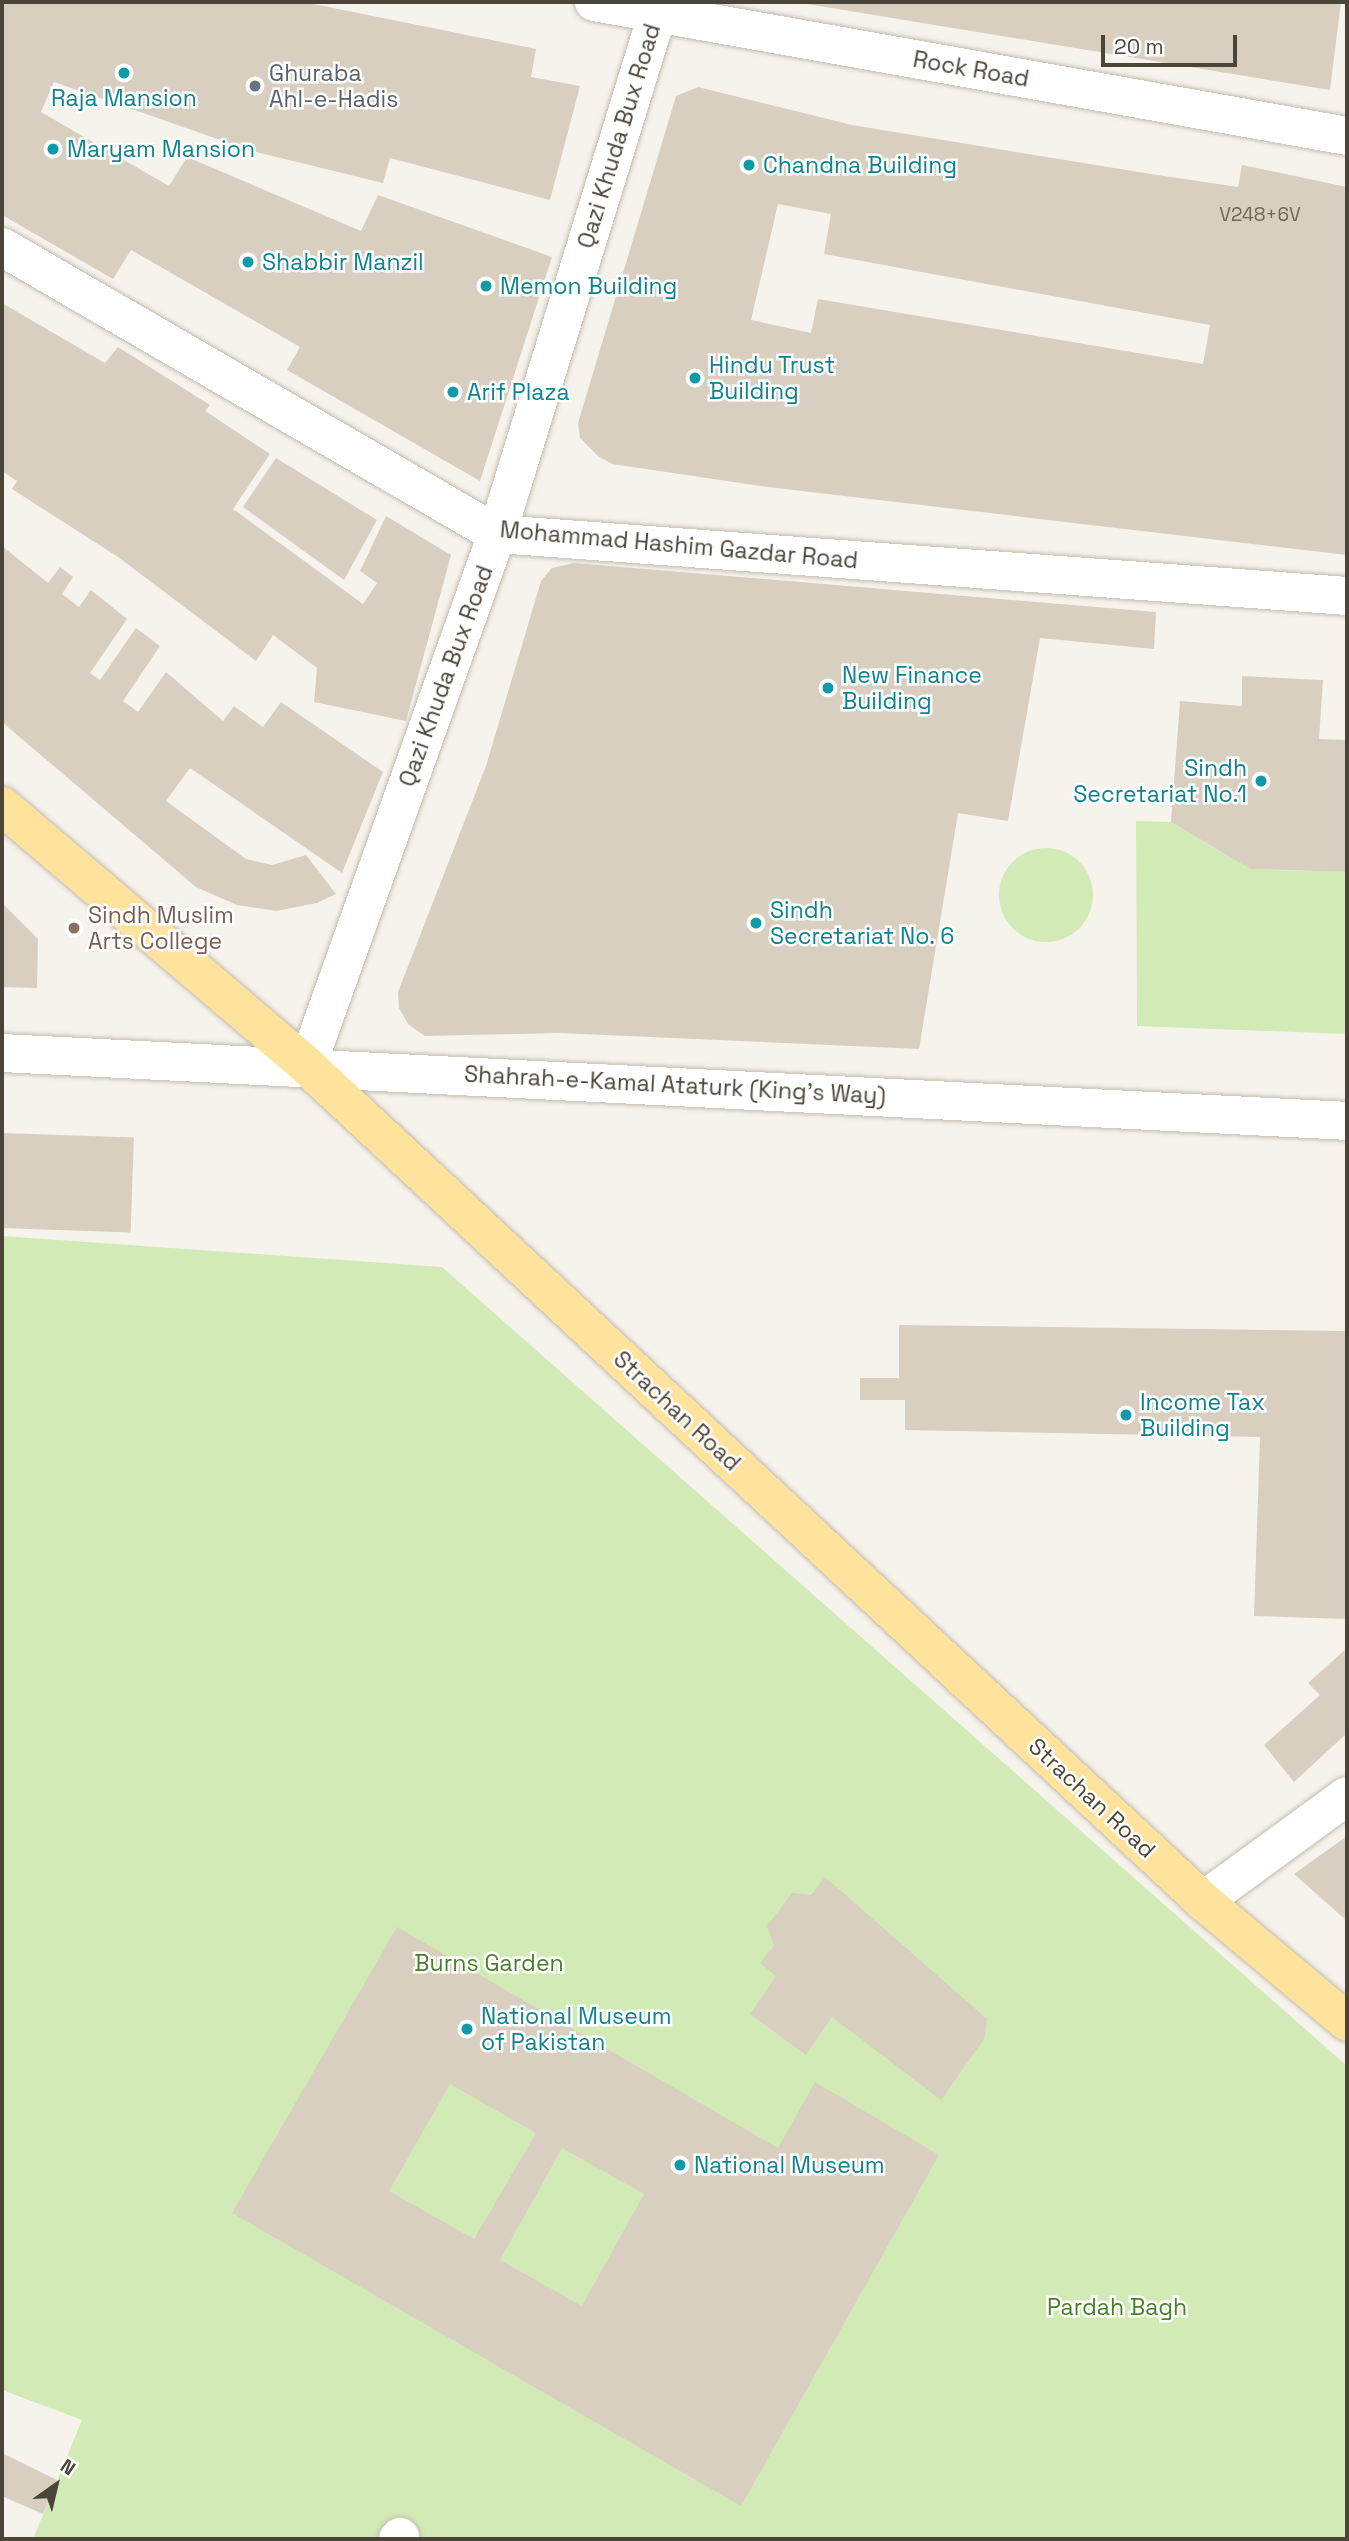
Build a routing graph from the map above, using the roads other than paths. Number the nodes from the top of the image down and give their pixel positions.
1 (594, 2) edge
2 (659, 8) edge
3 (1347, 135) edge
4 (2, 247) edge
5 (497, 534) junction
6 (1347, 596) edge
7 (2, 806) edge
8 (2, 1053) edge
9 (307, 1066) junction
10 (1347, 1121) edge
11 (1347, 1796) edge
12 (1203, 1901) junction
13 (1347, 2022) edge

1 - 2 street, Rock Road
2 - 3 street, Rock Road
2 - 5 street, Qazi Khuda Bux Road
4 - 5 street, Mohammad Hashim Gazdar Road
5 - 6 street, Mohammad Hashim Gazdar Road
5 - 9 street, Qazi Khuda Bux Road
7 - 9 main road, Strachan Road
8 - 9 street, Shahrah-e-Kamal Ataturk (King's Way)
9 - 10 street, Shahrah-e-Kamal Ataturk (King's Way)
9 - 12 main road, Strachan Road
11 - 12 street
12 - 13 main road, Strachan Road

